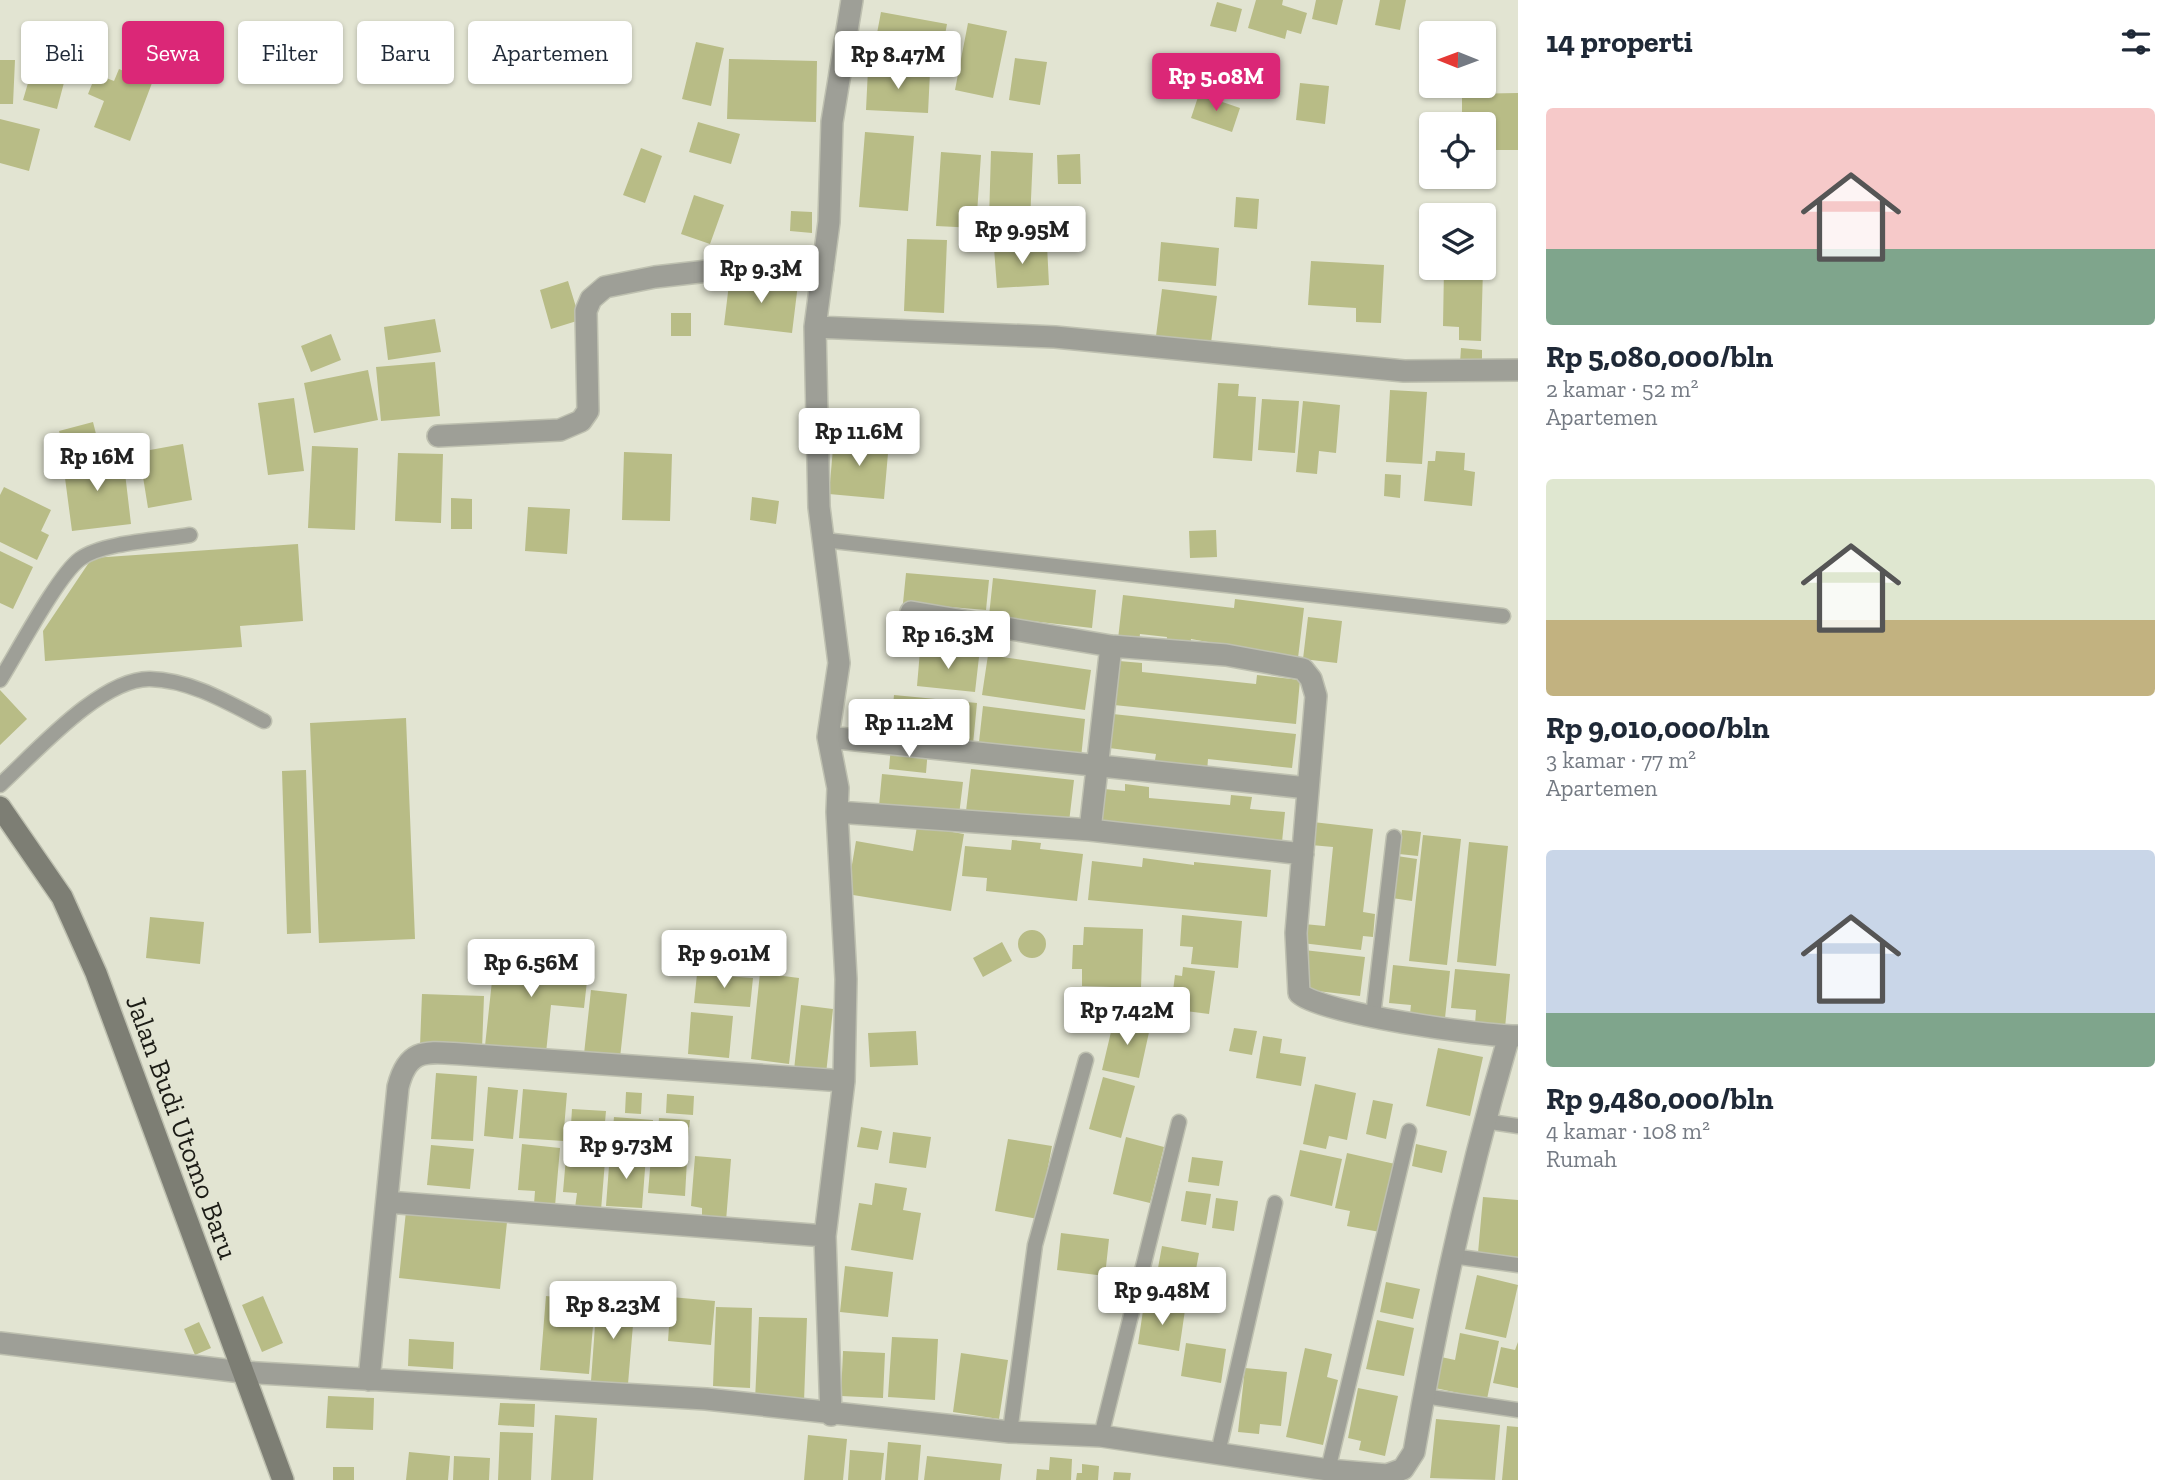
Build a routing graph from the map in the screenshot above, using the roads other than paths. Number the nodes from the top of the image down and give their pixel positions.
1 (852, 0) edge
2 (823, 269) junction
3 (815, 327) junction
4 (1518, 370) edge
5 (438, 436) dead end
6 (190, 535) dead end
7 (824, 540) junction
8 (911, 612) dead end
9 (1503, 616) dead end
10 (1111, 646) junction
11 (0, 680) edge
12 (264, 721) dead end
13 (828, 737) junction
14 (1097, 766) junction
15 (0, 785) edge
16 (1307, 788) junction
17 (0, 807) edge
18 (837, 812) junction
19 (1090, 830) junction
20 (1394, 836) dead end
21 (1303, 854) junction
22 (1373, 1016) junction
23 (1513, 1036) edge
24 (1086, 1060) dead end
25 (844, 1081) junction
26 (1484, 1121) junction
27 (1179, 1122) dead end
28 (1518, 1126) edge
29 (1409, 1131) dead end
30 (387, 1202) junction
31 (1275, 1203) dead end
32 (825, 1236) junction
33 (1452, 1256) junction
34 (1518, 1265) edge
35 (0, 1343) edge
36 (242, 1372) junction
37 (369, 1380) junction
38 (1424, 1396) junction
39 (1518, 1410) edge
40 (831, 1415) junction
41 (1010, 1432) junction
42 (1101, 1436) junction
43 (1218, 1453) junction
44 (1328, 1470) junction
45 (284, 1480) edge

1 - 2 street
2 - 3 street
2 - 5 street
3 - 4 street
3 - 7 street
6 - 11 lane
7 - 9 lane
7 - 13 street
8 - 10 street
10 - 14 street
10 - 16 street
12 - 15 lane
13 - 14 street
13 - 18 street
14 - 16 street
14 - 19 street
16 - 21 street
17 - 36 street, Jalan Budi Utomo Baru
18 - 19 street
18 - 25 street
19 - 21 street
20 - 22 lane
21 - 22 street
22 - 23 street
23 - 26 street
24 - 41 lane
25 - 30 street
25 - 32 street
26 - 28 lane
26 - 33 street
27 - 42 lane
29 - 44 lane
30 - 32 street
30 - 37 street
31 - 43 lane
32 - 40 street
33 - 34 lane
33 - 38 street
35 - 36 street
36 - 37 street
36 - 45 street, Jalan Budi Utomo Baru
37 - 40 street
38 - 39 lane
38 - 44 street
40 - 41 street
41 - 42 street
42 - 43 street
43 - 44 street

